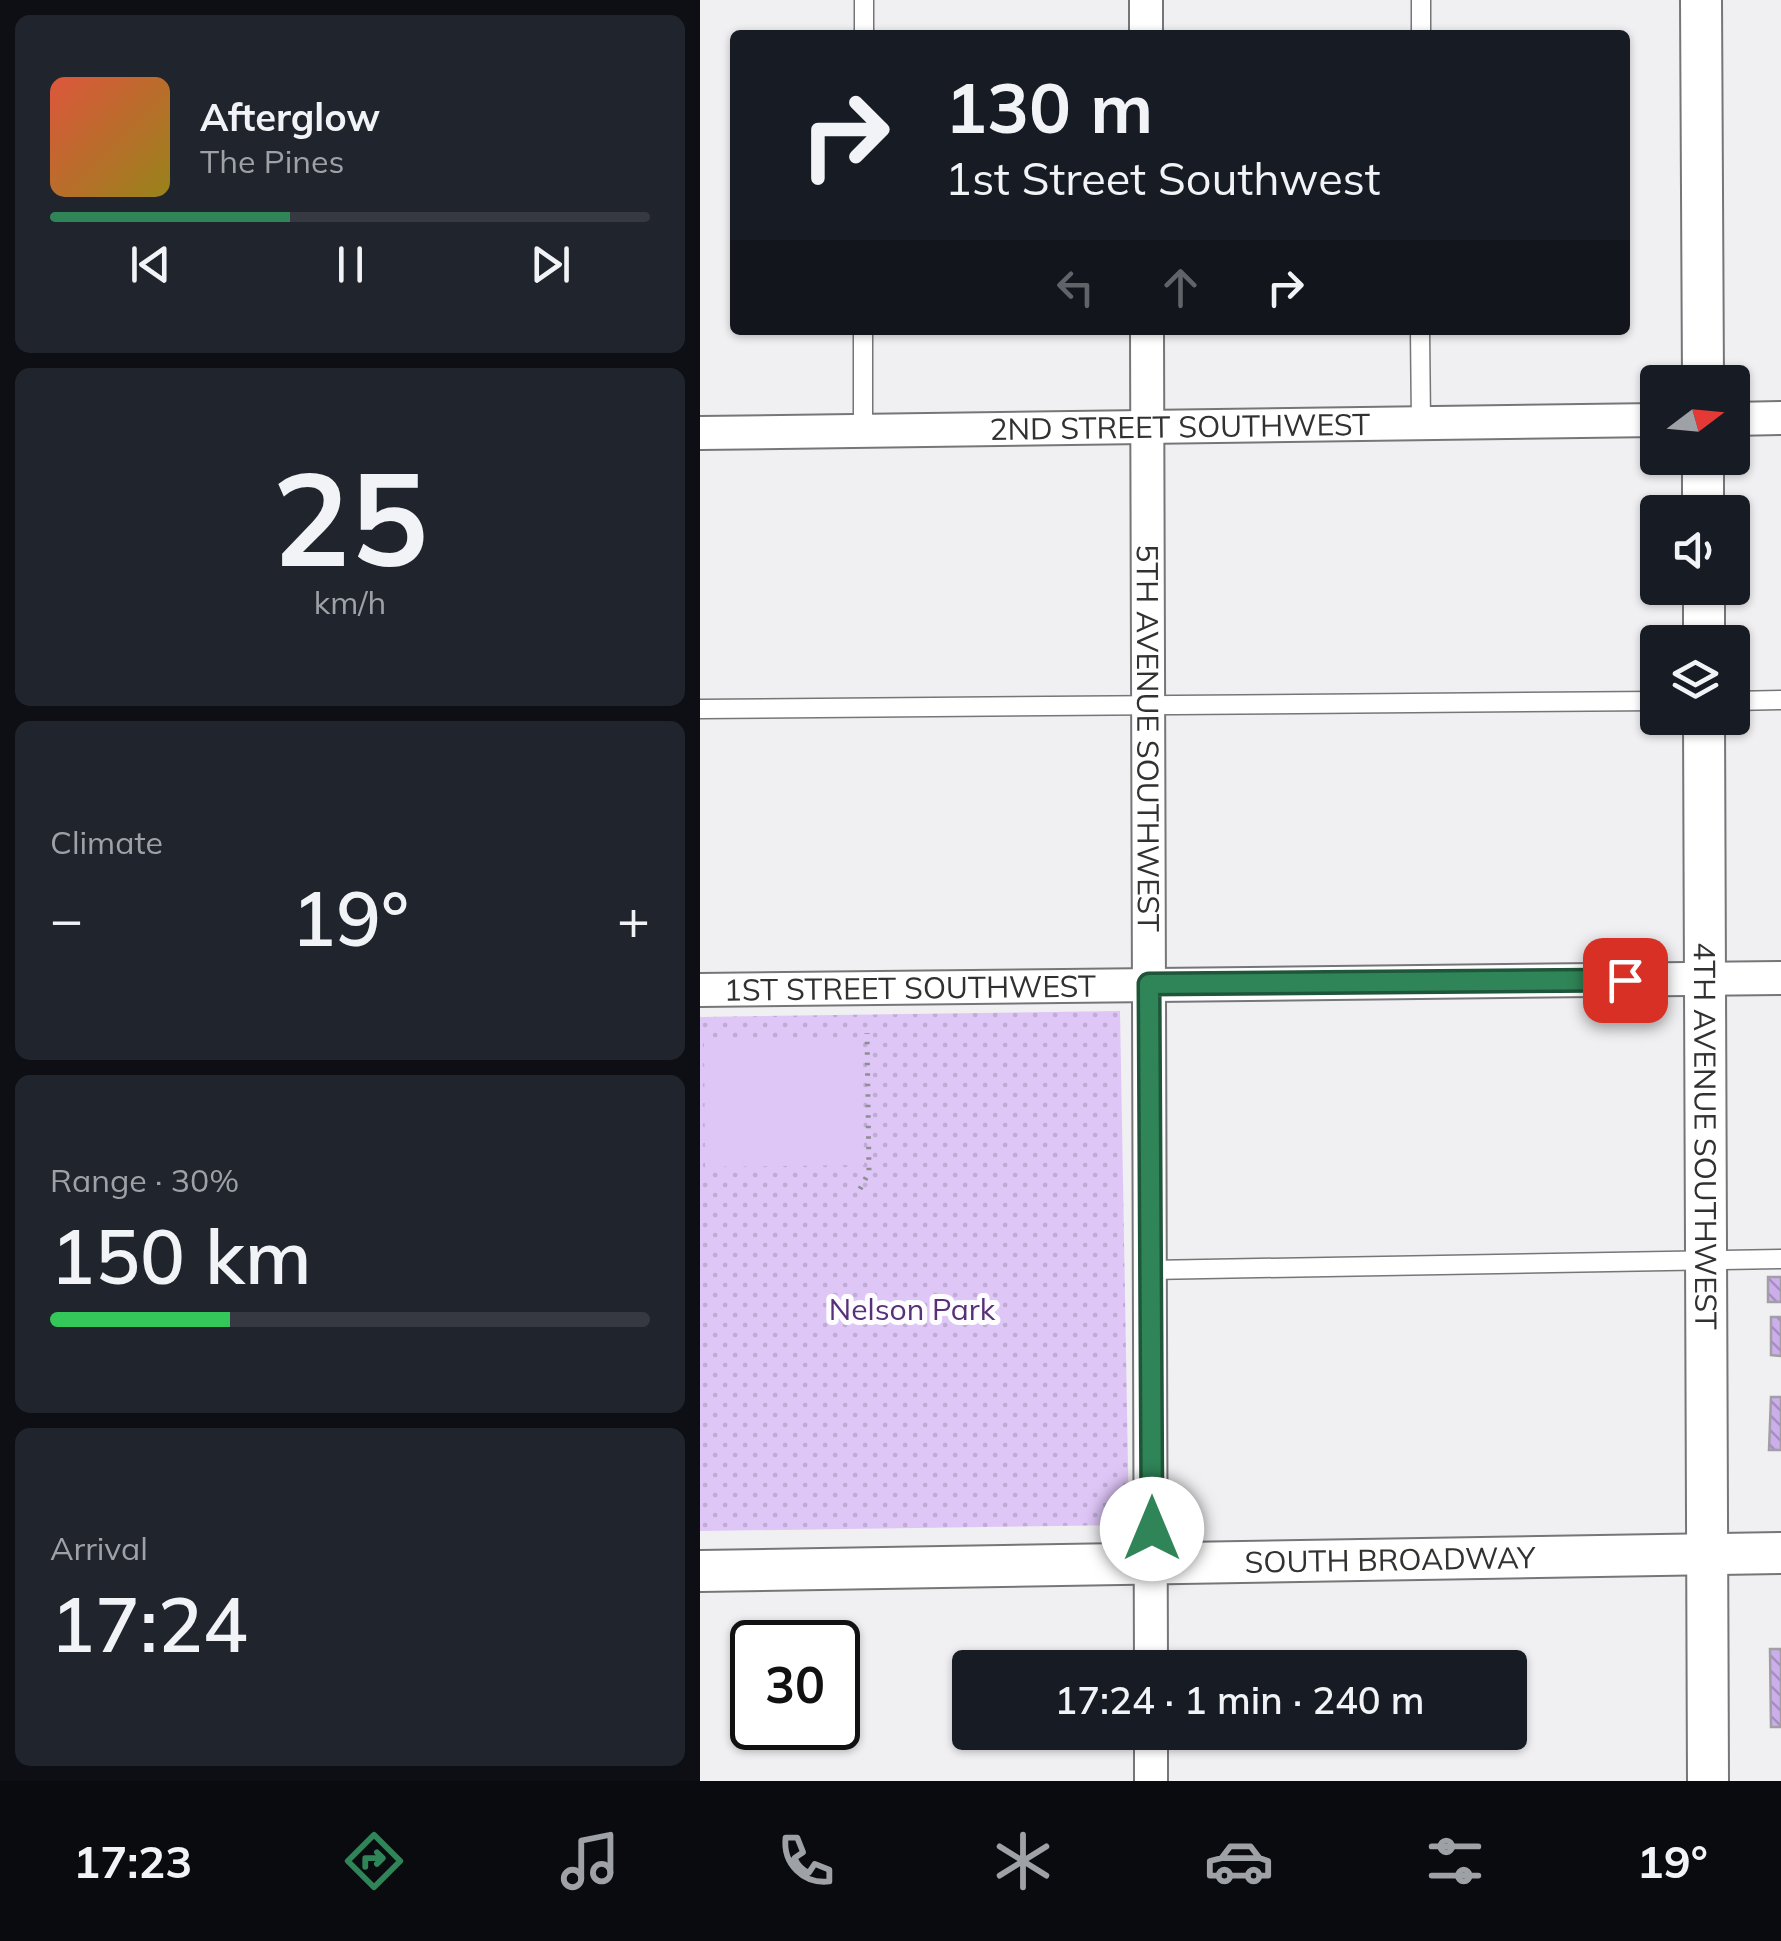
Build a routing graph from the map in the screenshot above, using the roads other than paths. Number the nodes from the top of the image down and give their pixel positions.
1 (864, 0) edge
2 (1146, 0) edge
3 (1421, 0) edge
4 (1701, 0) edge
5 (864, 30) edge
6 (1146, 30) edge
7 (1421, 30) edge
8 (862, 335) edge
9 (1147, 335) edge
10 (1420, 335) edge
11 (1703, 365) edge
12 (1781, 418) edge
13 (1750, 419) edge
14 (1640, 420) edge
15 (1420, 423) junction
16 (1147, 426) junction
17 (862, 431) junction
18 (700, 433) edge
19 (1750, 700) edge
20 (1781, 700) edge
21 (1640, 701) edge
22 (1148, 705) junction
23 (700, 709) edge
24 (1704, 735) edge
25 (1705, 978) junction
26 (1781, 978) edge
27 (1149, 984) junction
28 (700, 990) edge
29 (1781, 1259) edge
30 (1706, 1260) junction
31 (1150, 1270) junction
32 (1707, 1554) junction
33 (1781, 1554) edge
34 (1152, 1563) junction
35 (700, 1571) edge
36 (1152, 1650) edge
37 (1151, 1750) edge
38 (1151, 1781) edge
39 (1708, 1781) edge

1 - 5 lane
2 - 6 street
3 - 7 lane
4 - 11 street
8 - 17 lane
9 - 16 street, 5TH AVENUE SOUTHWEST
10 - 15 lane
12 - 13 street
14 - 15 street, 2ND STREET SOUTHWEST
15 - 16 street, 2ND STREET SOUTHWEST
16 - 17 street, 2ND STREET SOUTHWEST
16 - 22 street, 5TH AVENUE SOUTHWEST
17 - 18 street, 2ND STREET SOUTHWEST
19 - 20 lane
21 - 22 lane
22 - 23 lane
22 - 27 street, 5TH AVENUE SOUTHWEST
24 - 25 street, 4TH AVENUE SOUTHWEST
25 - 26 street, 1ST STREET SOUTHWEST
25 - 27 street, 1ST STREET SOUTHWEST
25 - 30 street, 4TH AVENUE SOUTHWEST
27 - 28 street, 1ST STREET SOUTHWEST
27 - 31 street, 5TH AVENUE SOUTHWEST
29 - 30 lane
30 - 31 lane
30 - 32 street, 4TH AVENUE SOUTHWEST
31 - 34 street, 5TH AVENUE SOUTHWEST
32 - 33 street, SOUTH BROADWAY
32 - 34 street, SOUTH BROADWAY
32 - 39 street, 4TH AVENUE SOUTHWEST
34 - 35 street, SOUTH BROADWAY
34 - 36 street, 5TH AVENUE SOUTHWEST
37 - 38 street

